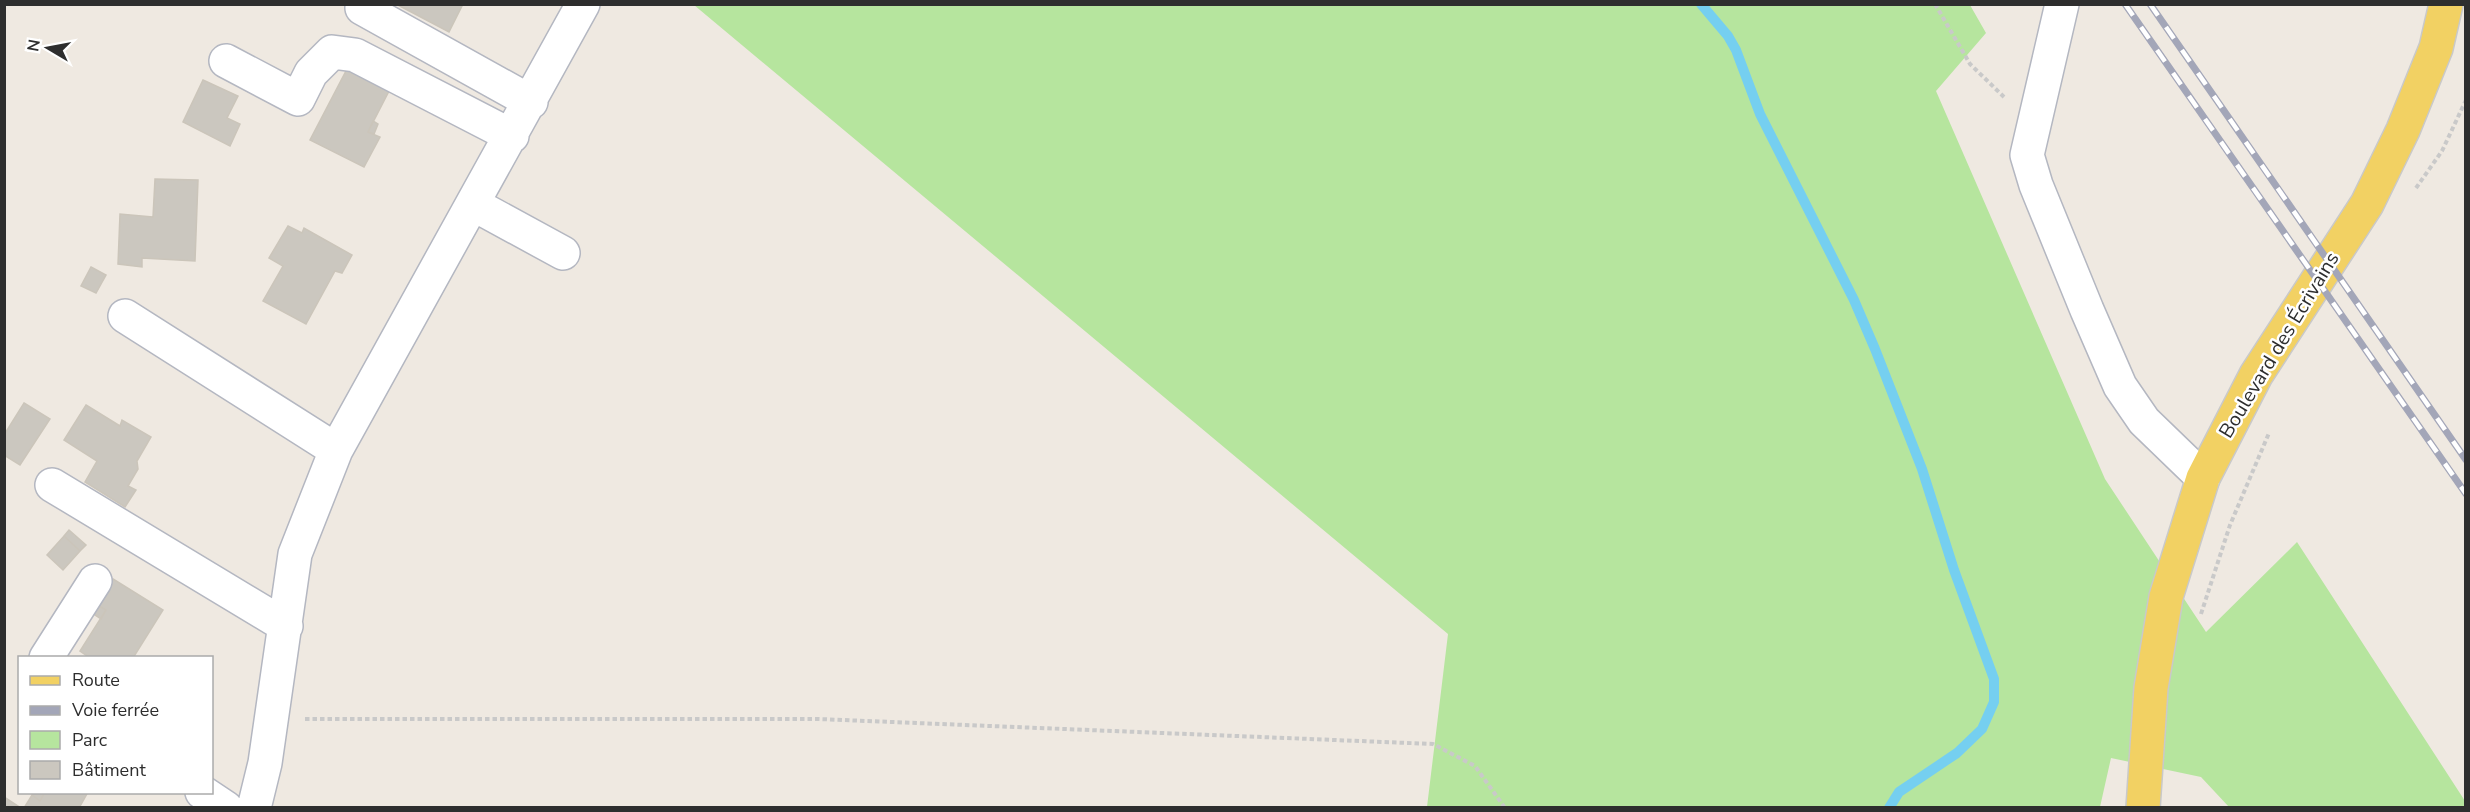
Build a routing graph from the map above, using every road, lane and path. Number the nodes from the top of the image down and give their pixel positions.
1 (583, 4) edge
2 (1935, 4) edge
3 (2062, 4) edge
4 (2446, 4) edge
5 (362, 8) dead end
6 (226, 61) dead end
7 (531, 102) junction
8 (2032, 126) junction
9 (512, 136) junction
10 (473, 204) junction
11 (563, 253) dead end
12 (125, 316) dead end
13 (2269, 432) dead end
14 (336, 450) junction
15 (2203, 478) junction
16 (52, 485) dead end
17 (95, 581) dead end
18 (2200, 616) dead end
19 (286, 626) junction
20 (47, 656) edge
21 (271, 721) junction
22 (205, 794) edge
23 (226, 807) edge
24 (254, 807) edge
25 (1505, 807) edge
26 (2143, 807) edge

1 - 7 street
2 - 8 path
3 - 8 street
4 - 15 main road, Boulevard des Écrivains
5 - 7 street
6 - 9 street
7 - 9 street
8 - 15 street
9 - 10 street
10 - 11 street
10 - 14 street
12 - 14 street
13 - 18 path
14 - 19 street
15 - 26 main road, Boulevard des Écrivains
16 - 19 street
17 - 20 street
19 - 21 street
21 - 24 street
21 - 25 path
22 - 23 street

